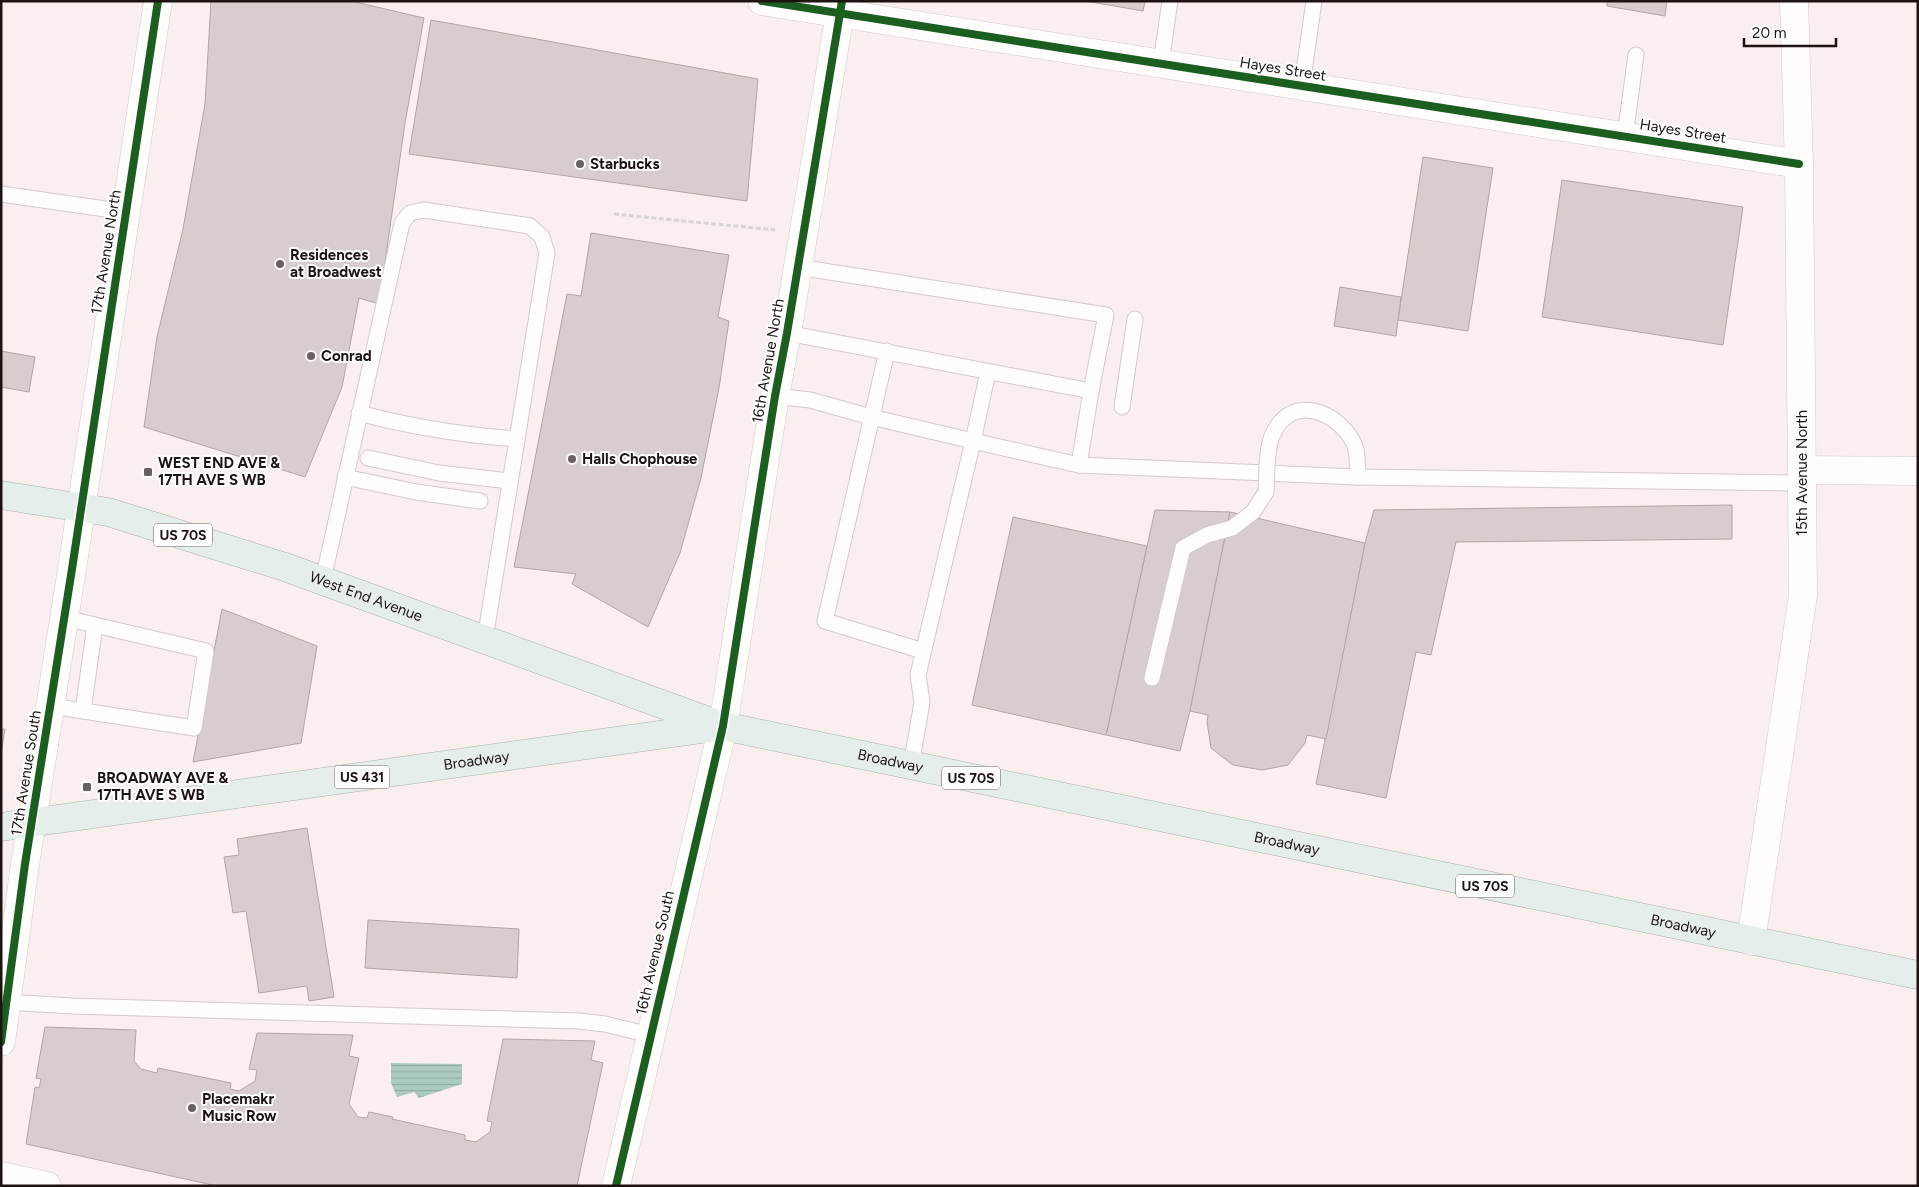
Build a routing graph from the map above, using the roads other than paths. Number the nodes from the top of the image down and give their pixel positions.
1 (158, 1) edge
2 (762, 1) edge
3 (1170, 1) edge
4 (1314, 1) edge
5 (1794, 1) edge
6 (841, 7) edge
7 (1636, 55) dead end
8 (1161, 63) junction
9 (1302, 86) junction
10 (1625, 136) junction
11 (1799, 164) junction
12 (1, 194) edge
13 (126, 212) junction
14 (798, 267) junction
15 (1135, 319) dead end
16 (787, 333) junction
17 (887, 351) junction
18 (988, 372) junction
19 (1090, 391) junction
20 (775, 396) junction
21 (1122, 408) dead end
22 (359, 413) junction
23 (870, 418) junction
24 (516, 439) junction
25 (973, 441) junction
26 (368, 458) dead end
27 (1079, 465) junction
28 (1918, 471) edge
29 (346, 476) junction
30 (1358, 477) junction
31 (1802, 477) junction
32 (510, 482) junction
33 (1, 495) edge
34 (480, 501) dead end
35 (80, 508) junction
36 (322, 580) junction
37 (65, 618) junction
38 (95, 625) junction
39 (485, 639) junction
40 (923, 651) junction
41 (1152, 678) dead end
42 (51, 706) junction
43 (83, 711) junction
44 (723, 726) junction
45 (911, 766) junction
46 (33, 823) junction
47 (1, 827) edge
48 (1751, 941) junction
49 (1918, 975) edge
50 (7, 1002) junction
51 (650, 1035) junction
52 (1, 1042) edge
53 (1, 1176) edge
54 (47, 1186) edge
55 (616, 1186) edge

1 - 13 street, 17th Avenue North
2 - 6 street, Hayes Street
3 - 8 lane
4 - 9 lane
5 - 11 street, 15th Avenue North
6 - 8 street, Hayes Street
6 - 14 street, 16th Avenue North
7 - 10 lane
8 - 9 street, Hayes Street
9 - 10 street, Hayes Street
10 - 11 street, Hayes Street
11 - 31 street, 15th Avenue North
12 - 13 lane
13 - 35 street, 17th Avenue North
14 - 16 street, 16th Avenue North
14 - 19 lane
15 - 21 lane
16 - 17 lane
16 - 20 street, 16th Avenue North
17 - 18 lane
17 - 23 lane
18 - 19 lane
18 - 25 lane
19 - 27 lane
20 - 23 lane
20 - 44 street, 16th Avenue North
22 - 24 lane
22 - 24 lane
22 - 29 lane
23 - 25 lane
23 - 40 lane
24 - 32 lane
25 - 27 lane
25 - 40 lane
26 - 32 lane
27 - 30 lane
28 - 31 street
29 - 34 lane
29 - 36 lane
30 - 31 lane
30 - 41 lane, bridge
31 - 48 street, 15th Avenue North
32 - 39 lane
33 - 35 main road, West End Avenue / US 70S
35 - 36 main road, West End Avenue / US 70S
35 - 37 street, 17th Avenue South
36 - 39 main road, West End Avenue / US 70S
37 - 38 lane
37 - 42 street, 17th Avenue South
38 - 43 lane
38 - 43 lane
39 - 44 main road, West End Avenue / US 70S
40 - 45 lane
42 - 43 lane
42 - 46 street, 17th Avenue South
44 - 45 main road, Broadway / US 70S
44 - 46 main road, Broadway / US 431
44 - 51 street, 16th Avenue South
45 - 48 main road, Broadway / US 70S
46 - 47 main road, Broadway / US 431
46 - 50 street, 17th Avenue South
48 - 49 main road, Broadway / US 70S
50 - 51 lane
50 - 52 street, 17th Avenue South
51 - 55 street, 16th Avenue South
53 - 54 street

